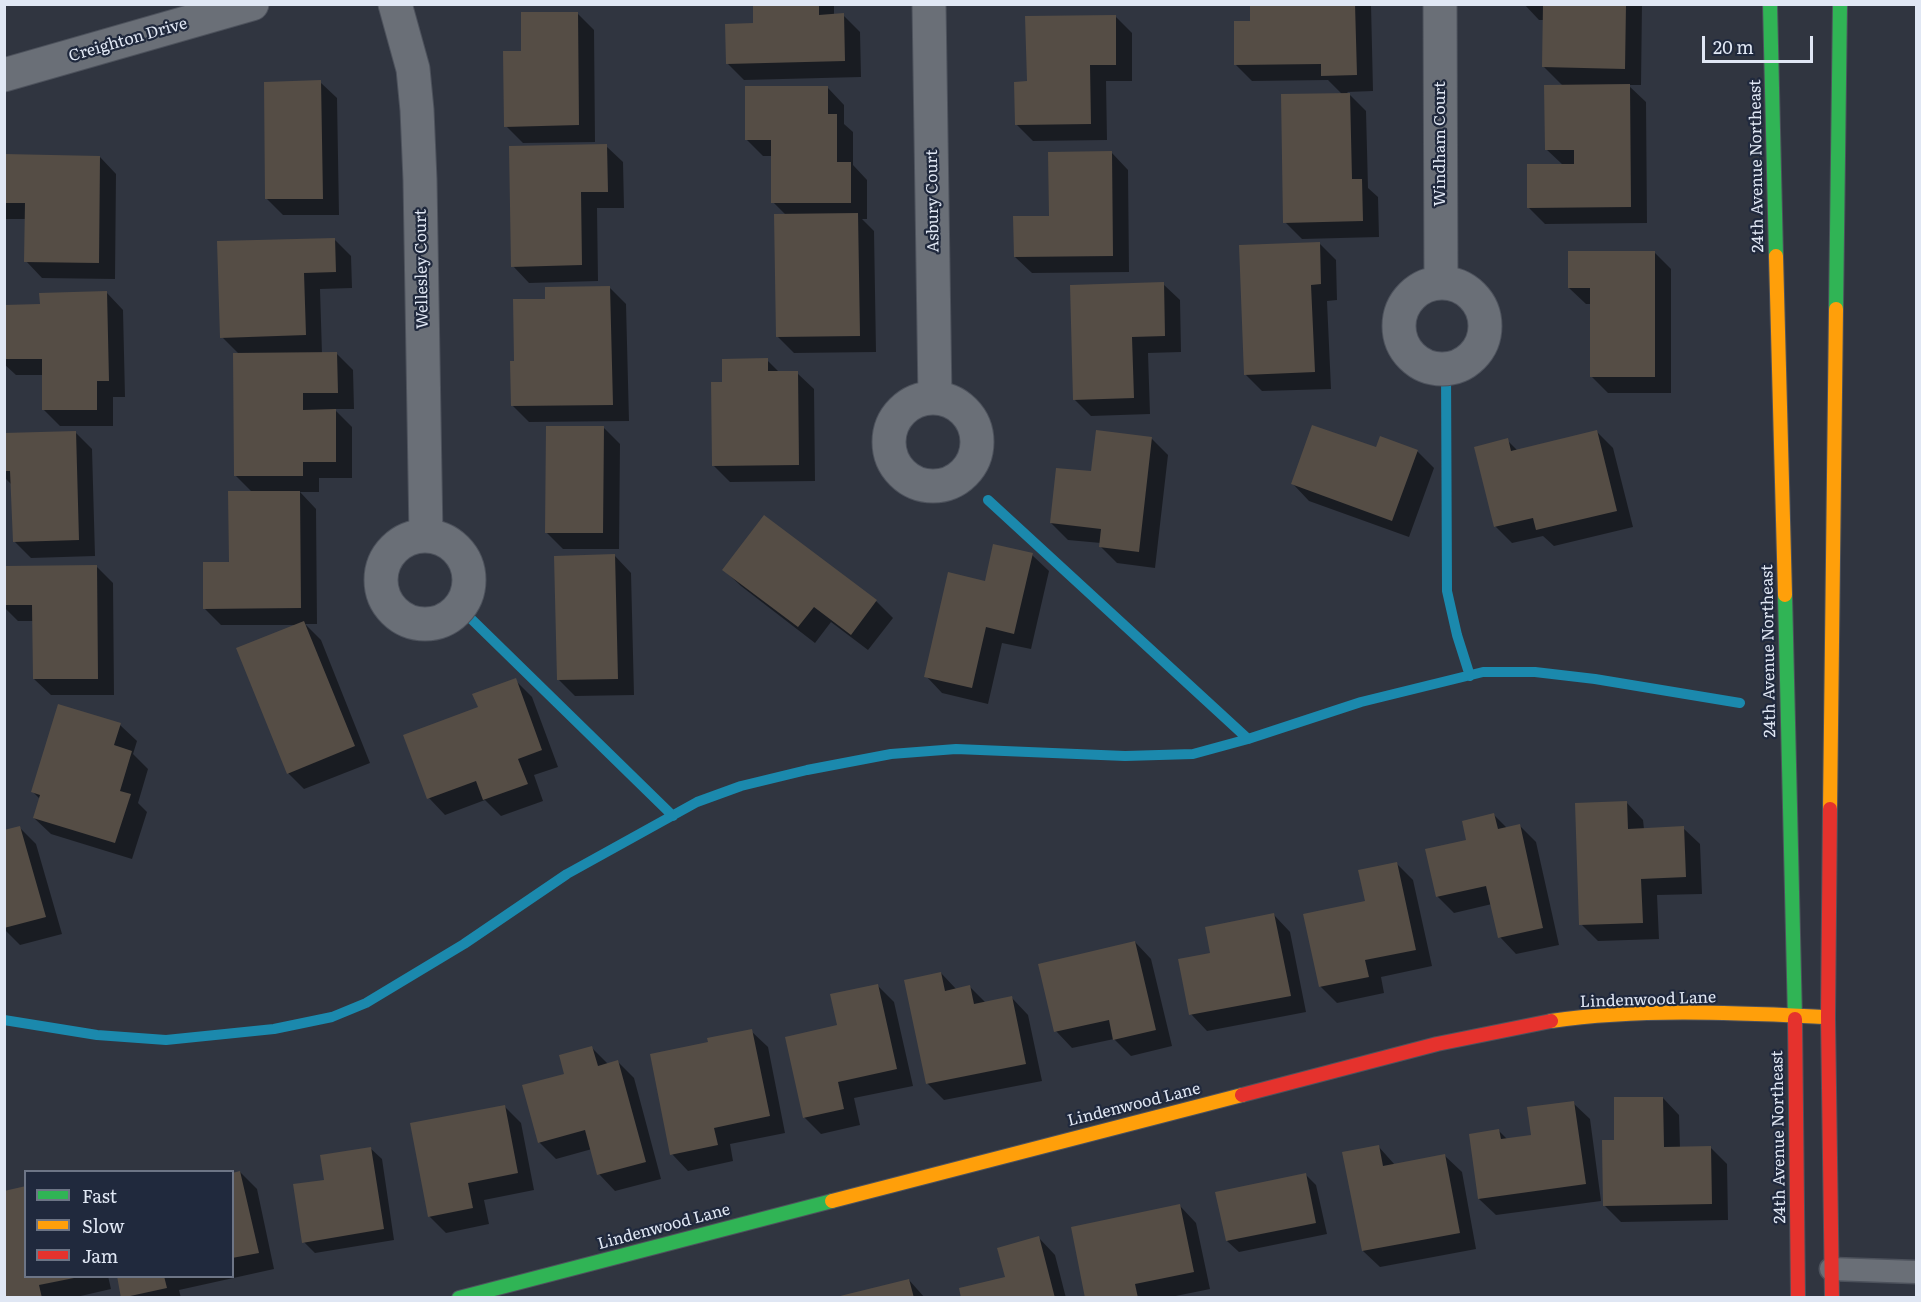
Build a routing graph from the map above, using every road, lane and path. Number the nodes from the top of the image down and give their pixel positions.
1 (252, 4) edge
2 (395, 4) edge
3 (929, 4) edge
4 (1440, 4) edge
5 (1770, 4) edge
6 (1840, 4) edge
7 (4, 75) edge
8 (1441, 283) dead end
9 (934, 398) dead end
10 (426, 536) dead end
11 (1795, 1016) junction
12 (1828, 1017) junction
13 (1831, 1269) junction
14 (1917, 1272) edge
15 (459, 1298) edge
16 (1798, 1298) edge
17 (1832, 1298) edge

1 - 7 street, Creighton Drive
2 - 10 street, Wellesley Court
3 - 9 street, Asbury Court
4 - 8 street, Windham Court
5 - 11 street, 24th Avenue Northeast
6 - 12 street
11 - 12 street, Lindenwood Lane
11 - 15 street, Lindenwood Lane
11 - 16 street, 24th Avenue Northeast
12 - 13 street
13 - 14 lane
13 - 17 street

